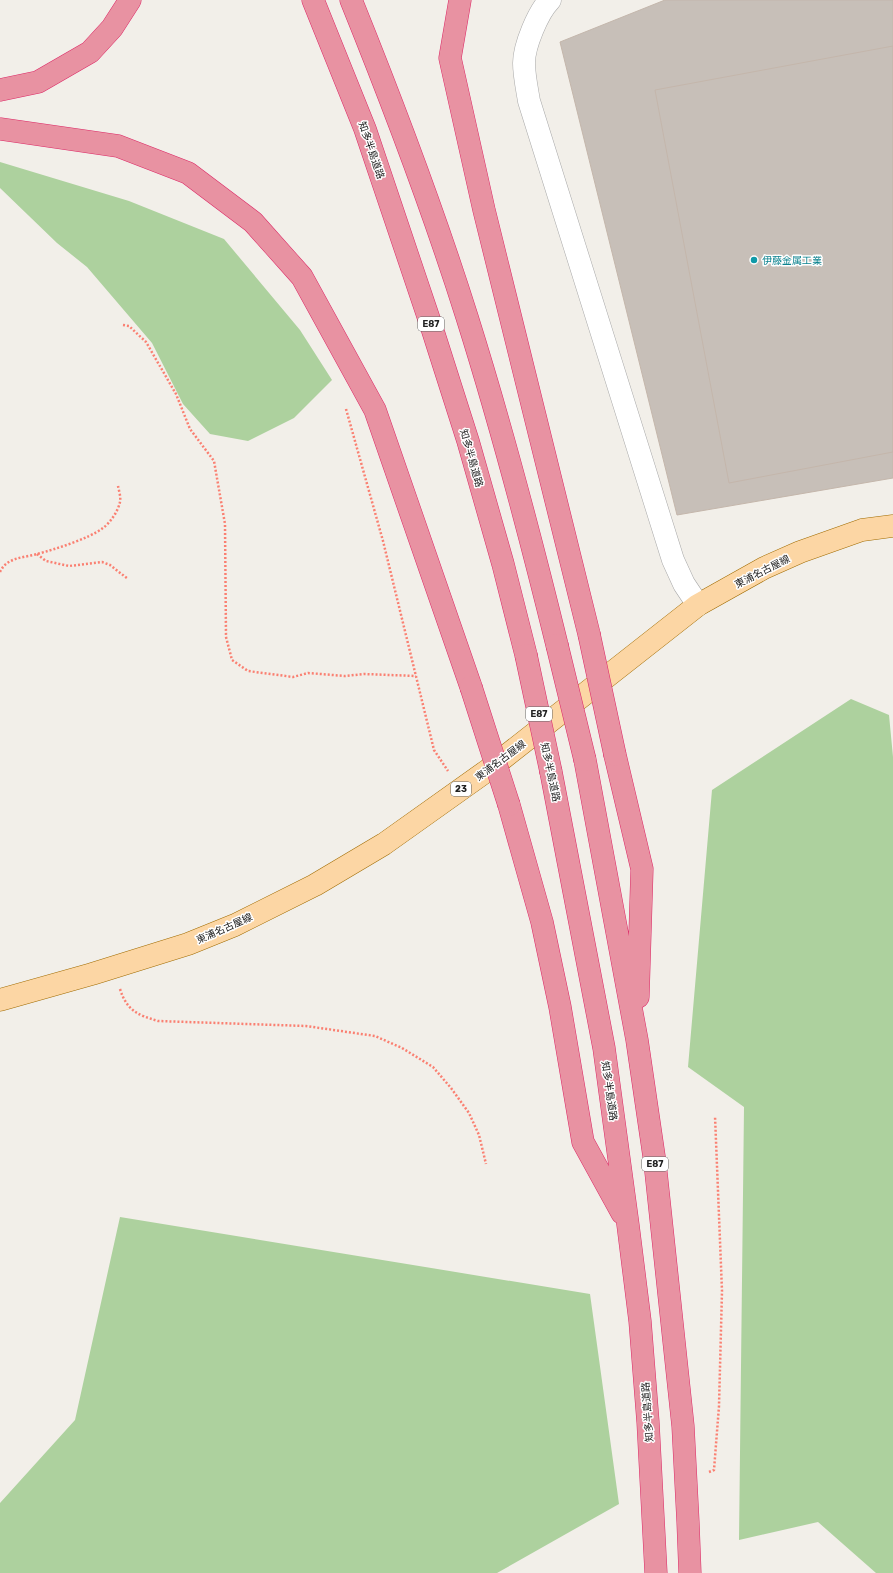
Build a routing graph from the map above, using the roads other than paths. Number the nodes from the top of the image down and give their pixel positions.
1 (130, 0) edge
2 (313, 0) edge
3 (351, 0) edge
4 (460, 0) edge
5 (550, 0) edge
6 (0, 90) edge
7 (0, 130) edge
8 (893, 526) edge
9 (698, 605) junction
10 (0, 1000) edge
11 (637, 1040) junction
12 (628, 1225) junction
13 (656, 1573) edge
14 (690, 1573) edge

1 - 6 highway
2 - 12 highway, 知多半島道路 / E87, bridge
3 - 11 highway, E87, bridge
4 - 11 highway, bridge
5 - 9 street
7 - 12 highway, bridge
8 - 9 main road, 東浦名古屋線 / 23
9 - 10 main road, 東浦名古屋線 / 23
11 - 14 highway, E87
12 - 13 highway, 知多半島道路 / E87

